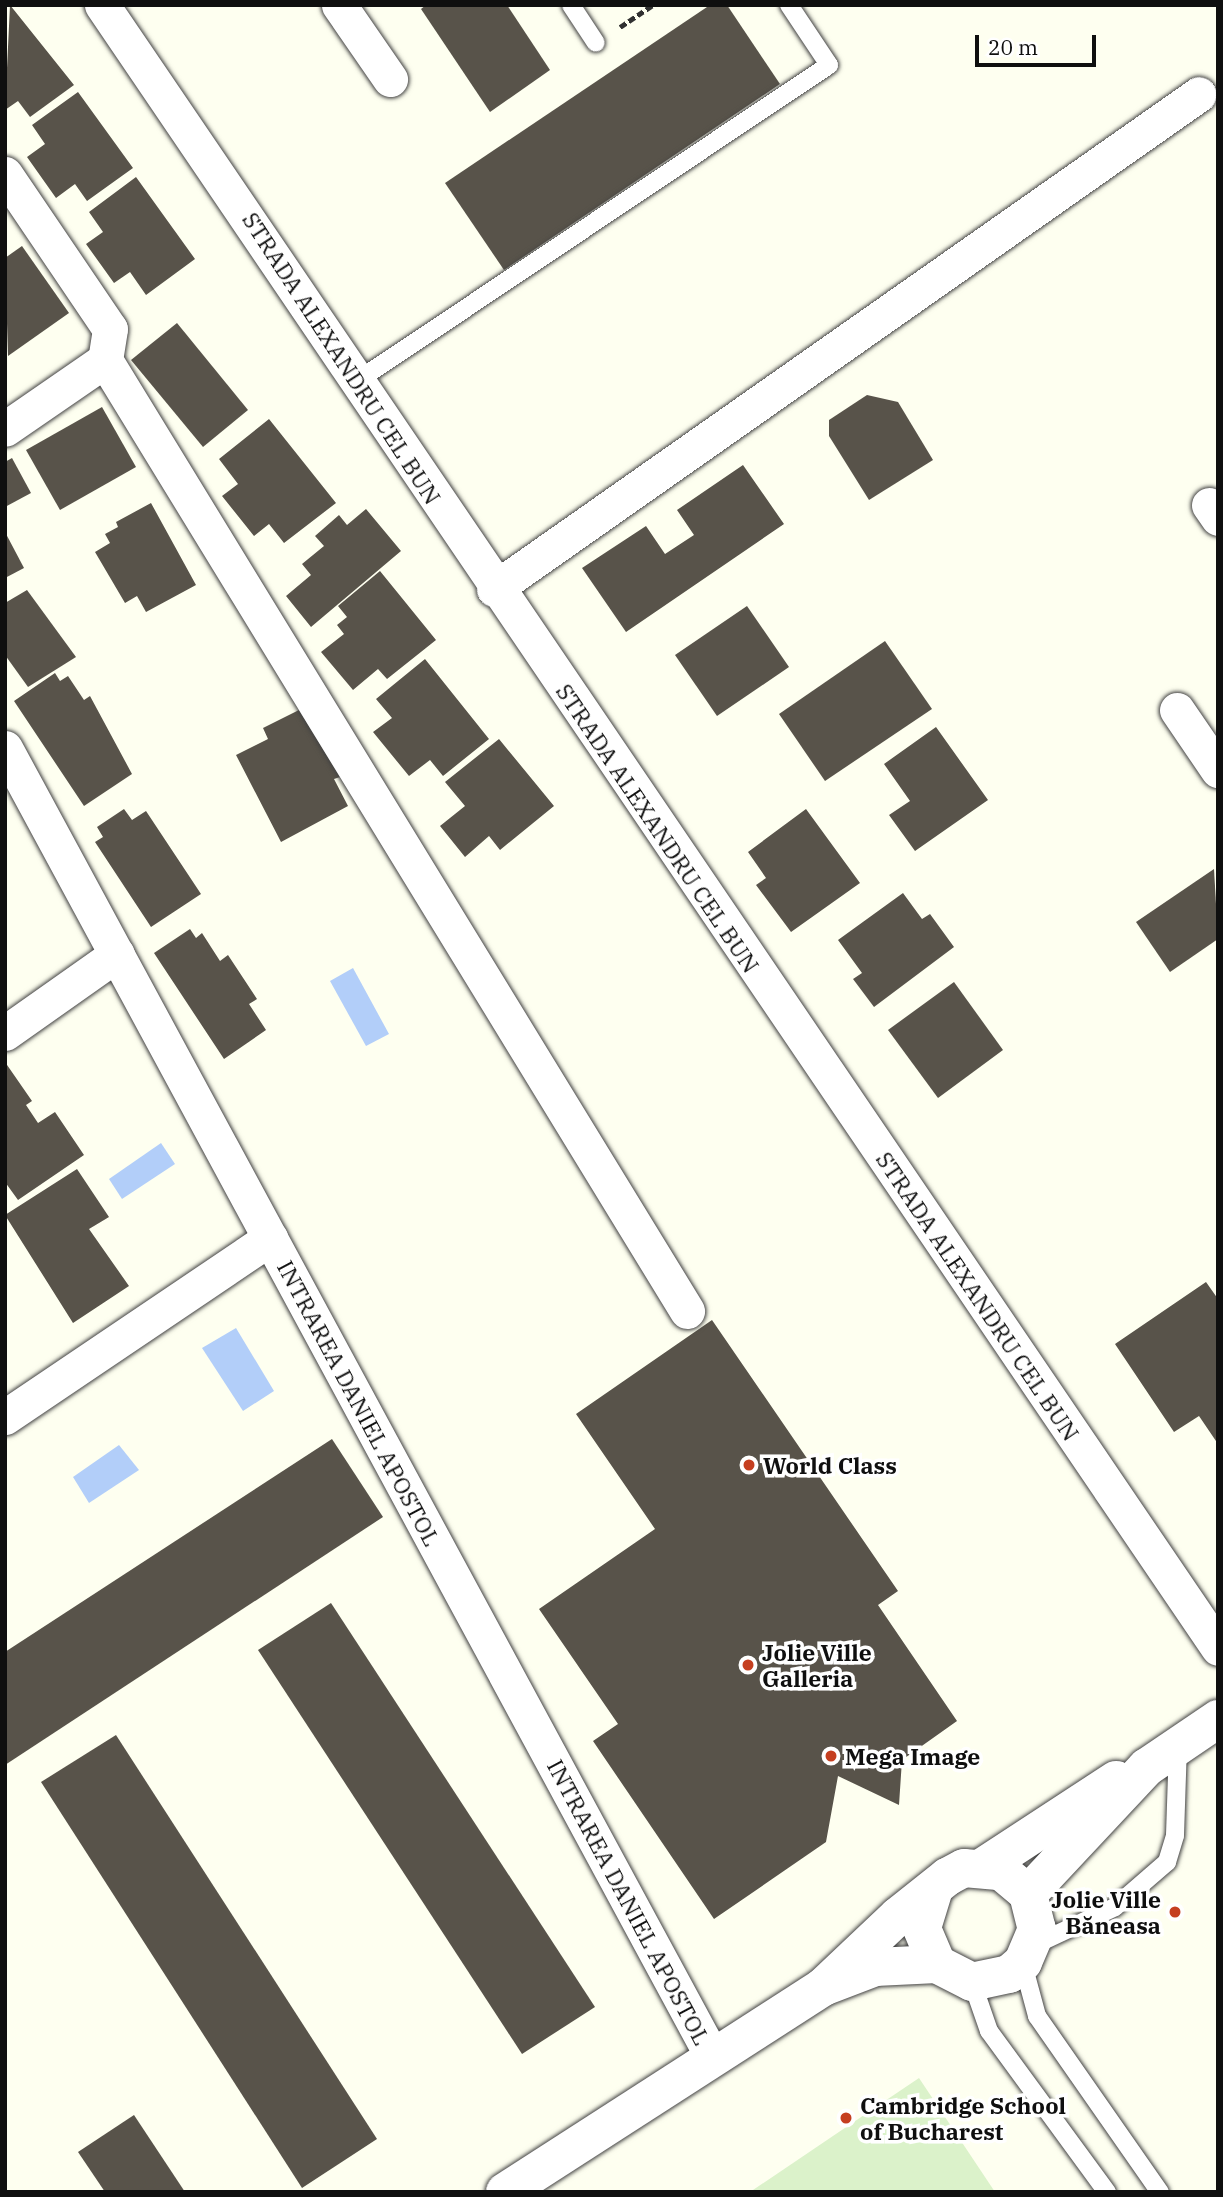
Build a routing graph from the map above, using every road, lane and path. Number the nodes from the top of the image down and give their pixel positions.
1 (102, 5) edge
2 (339, 5) edge
3 (571, 5) edge
4 (653, 5) edge
5 (789, 5) edge
6 (596, 43) joint
7 (390, 79) dead end
8 (1199, 94) dead end
9 (5, 174) edge
10 (105, 360) junction
11 (357, 381) junction
12 (5, 429) edge
13 (494, 589) junction
14 (1177, 710) dead end
15 (5, 748) edge
16 (1218, 770) edge
17 (117, 954) junction
18 (5, 1033) edge
19 (270, 1238) junction
20 (687, 1311) dead end
21 (5, 1417) edge
22 (1218, 1648) edge
23 (1218, 1719) edge
24 (1162, 1756) junction
25 (983, 1867) junction
26 (933, 1891) junction
27 (1028, 1894) junction
28 (1028, 1954) junction
29 (937, 1964) junction
30 (972, 1982) junction
31 (823, 1987) junction
32 (713, 2058) junction
33 (505, 2192) edge
34 (1107, 2192) edge
35 (1160, 2192) edge

1 - 11 street, STRADA ALEXANDRU CEL BUN
2 - 7 street
3 - 6 lane
4 - 6 path
5 - 11 lane
8 - 13 street
9 - 10 street
10 - 12 street
10 - 20 street
11 - 13 street, STRADA ALEXANDRU CEL BUN
13 - 22 street, STRADA ALEXANDRU CEL BUN
14 - 16 street
15 - 17 street, INTRAREA DANIEL APOSTOL
17 - 18 street
17 - 19 street, INTRAREA DANIEL APOSTOL
19 - 21 street
19 - 32 street, INTRAREA DANIEL APOSTOL
23 - 24 street
24 - 25 street
24 - 27 street
24 - 28 lane
25 - 26 street
25 - 27 street
26 - 29 street
26 - 31 street
27 - 28 street
28 - 30 street
28 - 35 lane
29 - 30 street
29 - 31 street
30 - 34 lane
31 - 32 street
32 - 33 street

